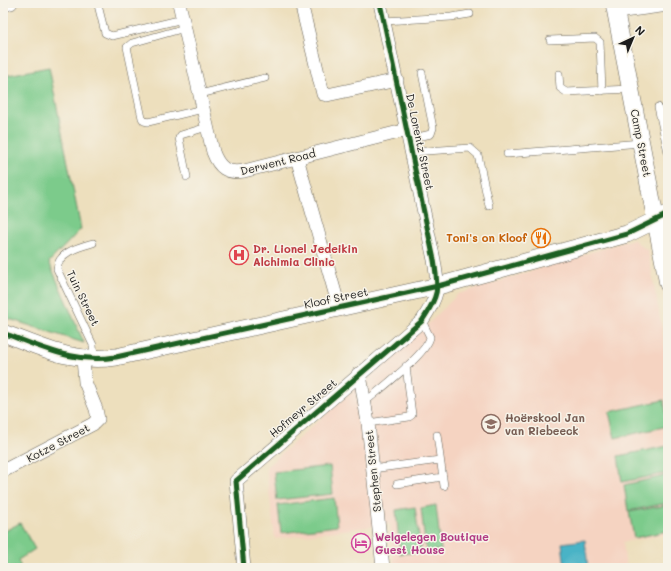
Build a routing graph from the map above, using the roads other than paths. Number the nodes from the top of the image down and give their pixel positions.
1 (11, 3) edge
2 (179, 3) edge
3 (302, 3) edge
4 (380, 3) edge
5 (3, 5) edge
6 (98, 5) dead end
7 (668, 5) edge
8 (614, 8) edge
9 (470, 14) dead end
10 (384, 22) junction
11 (184, 24) junction
12 (550, 40) dead end
13 (422, 73) dead end
14 (559, 74) dead end
15 (265, 78) dead end
16 (397, 80) junction
17 (630, 89) junction
18 (602, 91) junction
19 (200, 94) junction
20 (658, 108) dead end
21 (203, 109) junction
22 (207, 127) junction
23 (410, 140) junction
24 (641, 143) junction
25 (668, 152) edge
26 (506, 154) dead end
27 (297, 158) junction
28 (187, 177) dead end
29 (489, 206) dead end
30 (662, 217) edge
31 (93, 243) dead end
32 (668, 284) edge
33 (438, 286) junction
34 (339, 307) junction
35 (422, 321) junction
36 (3, 333) edge
37 (88, 359) junction
38 (406, 366) junction
39 (358, 374) junction
40 (365, 402) junction
41 (368, 422) junction
42 (437, 435) dead end
43 (440, 460) junction
44 (372, 469) junction
45 (3, 471) edge
46 (443, 477) junction
47 (397, 484) dead end
48 (444, 486) dead end
49 (244, 568) edge
50 (383, 568) edge

1 - 5 street
2 - 11 street, Derwent Road
3 - 16 street
4 - 10 street, De Lorentz Street
6 - 11 lane
7 - 8 street
8 - 17 street, Camp Street
9 - 10 lane
10 - 16 street, De Lorentz Street
11 - 19 street, Derwent Road
11 - 21 lane
12 - 18 lane
13 - 23 lane
14 - 18 lane
15 - 19 lane
16 - 23 street, De Lorentz Street
17 - 18 lane
17 - 24 street, Camp Street
19 - 21 street, Derwent Road
20 - 25 lane
21 - 22 street, Derwent Road
22 - 27 street, Derwent Road
22 - 28 lane
23 - 27 street, Derwent Road
23 - 29 lane
23 - 33 street, De Lorentz Street
24 - 26 lane
24 - 30 street, Camp Street
27 - 34 street
30 - 32 street, Camp Street
30 - 33 street, Kloof Street
31 - 37 lane, Tuin Street
33 - 34 street, Kloof Street
33 - 35 street, Hofmeyr Street
34 - 37 street, Kloof Street
35 - 38 lane
35 - 39 street, Hofmeyr Street
36 - 37 street, Kloof Street
37 - 45 street, Kotze Street
38 - 40 lane
38 - 41 lane
39 - 40 street, Stephen Street
39 - 49 street, Hofmeyr Street
40 - 41 street, Stephen Street
41 - 44 street, Stephen Street
42 - 43 lane
43 - 44 lane
43 - 46 lane
44 - 50 street, Stephen Street
46 - 47 lane
46 - 48 lane

